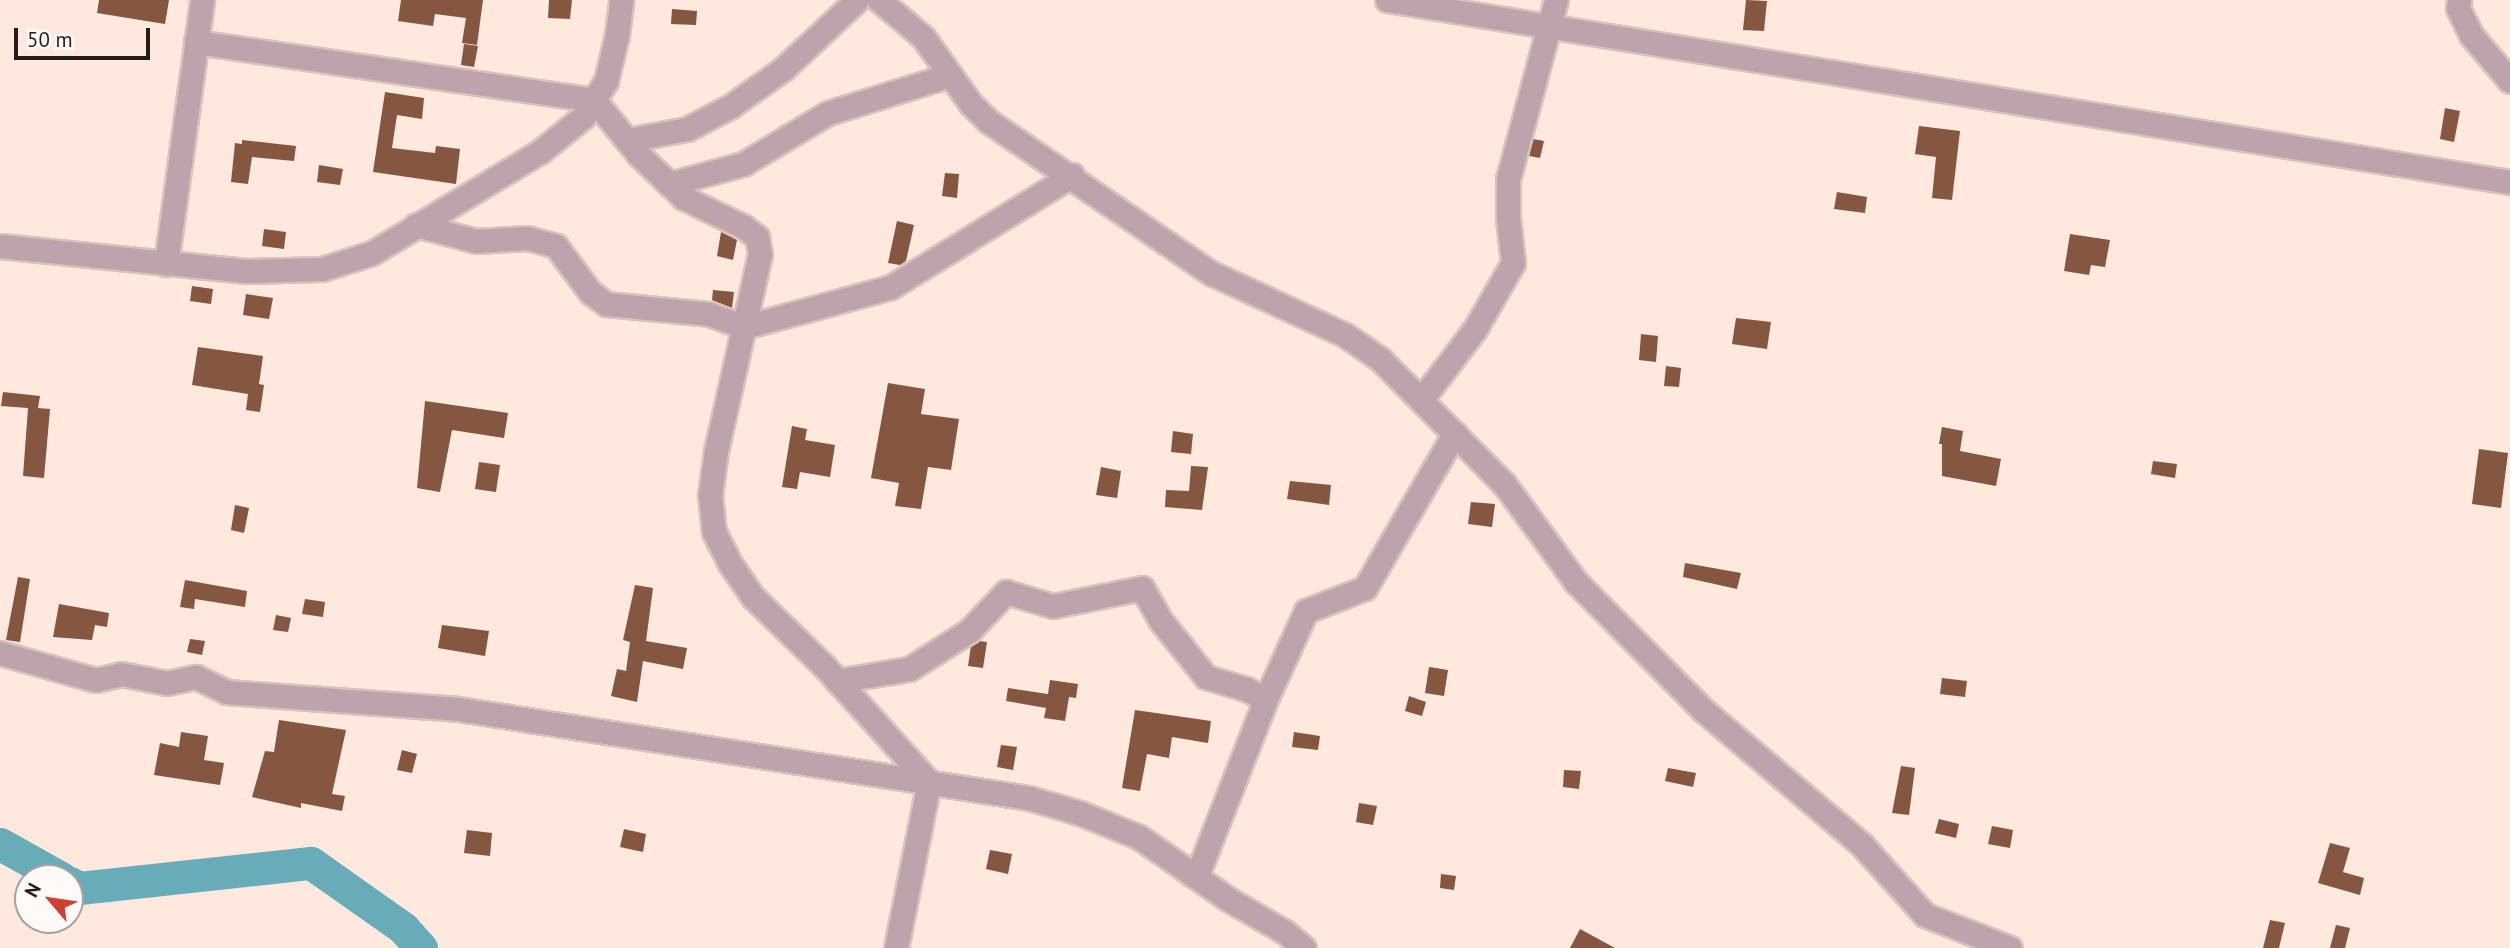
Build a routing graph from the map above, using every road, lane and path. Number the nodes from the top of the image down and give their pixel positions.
1 (202, 0) edge
2 (621, 0) edge
3 (857, 0) edge
4 (879, 0) edge
5 (1387, 0) edge
6 (1556, 0) edge
7 (2459, 0) edge
8 (1549, 26) junction
9 (196, 41) junction
10 (950, 75) junction
11 (2510, 81) edge
12 (594, 100) junction
13 (627, 140) junction
14 (1072, 175) junction
15 (2510, 182) edge
16 (669, 184) junction
17 (416, 225) junction
18 (0, 246) edge
19 (166, 264) junction
20 (744, 327) junction
21 (1421, 400) junction
22 (1455, 433) junction
23 (0, 653) edge
24 (837, 681) junction
25 (1265, 699) junction
26 (929, 782) junction
27 (1193, 875) junction
28 (896, 948) edge
29 (1304, 948) edge
30 (2010, 948) edge

1 - 9 street
2 - 12 street
3 - 13 street
4 - 10 street
5 - 8 street
6 - 8 street
7 - 11 street
8 - 15 street
8 - 21 street
9 - 12 street
9 - 19 street
10 - 14 street
10 - 16 street
12 - 13 street
12 - 17 street
13 - 16 street
14 - 20 street
14 - 21 street
16 - 20 street
17 - 19 street
17 - 20 street
18 - 19 street
20 - 24 street
21 - 22 street
22 - 25 street
22 - 30 street
23 - 26 street
24 - 25 street
24 - 26 street
25 - 27 street
26 - 27 street
26 - 28 street
27 - 29 street

